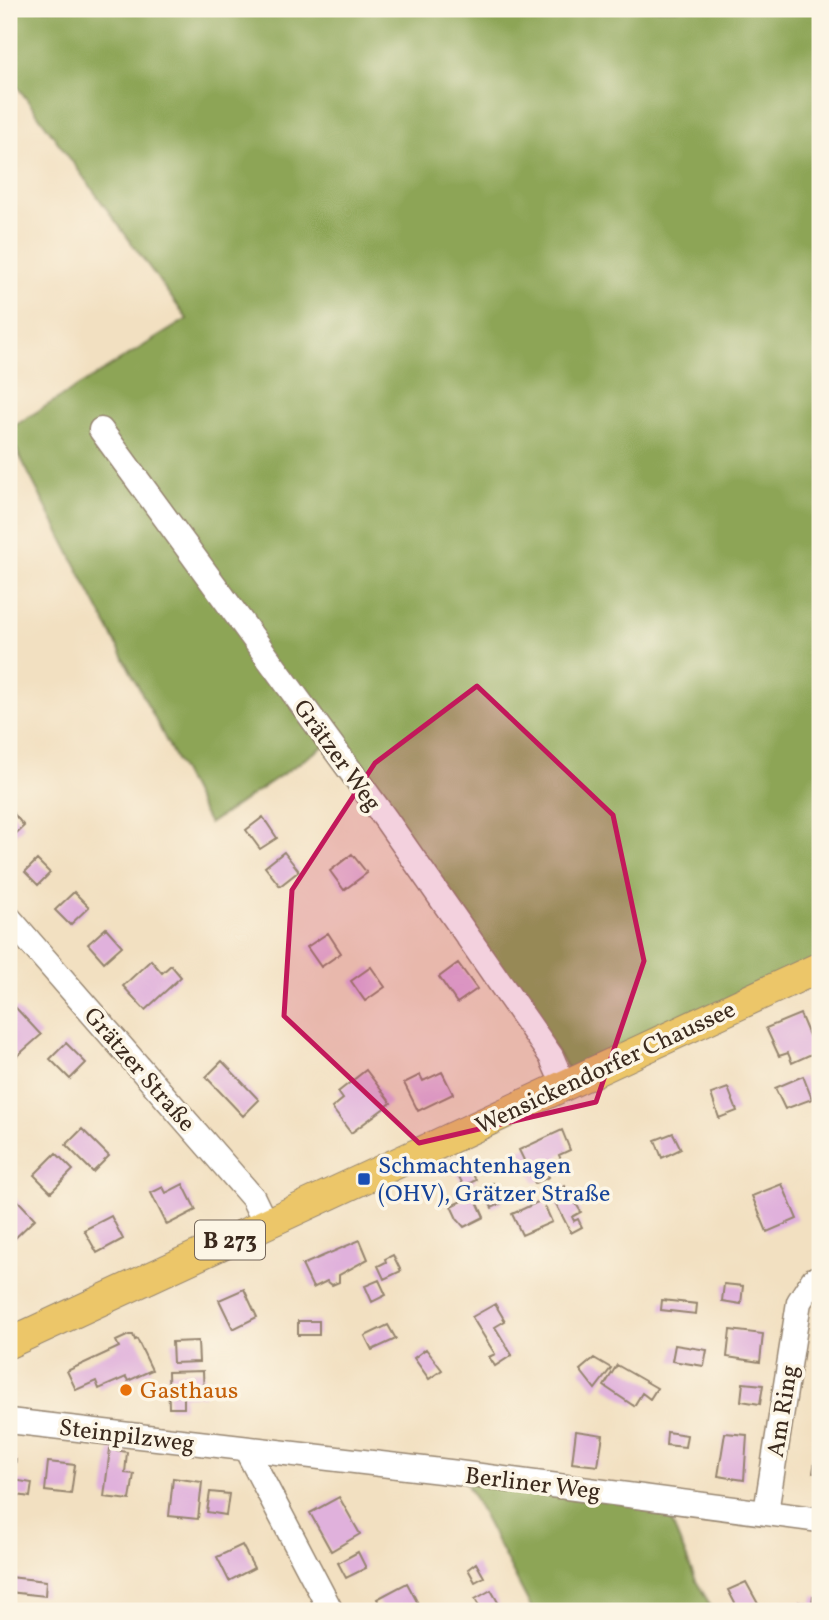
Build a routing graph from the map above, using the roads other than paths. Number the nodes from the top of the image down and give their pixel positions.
1 (101, 430) dead end
2 (9, 919) edge
3 (820, 967) edge
4 (564, 1086) junction
5 (265, 1223) junction
6 (820, 1277) edge
7 (9, 1343) edge
8 (9, 1421) edge
9 (246, 1449) junction
10 (765, 1512) junction
11 (820, 1520) edge
12 (331, 1611) edge

1 - 4 street, Grätzer Weg
2 - 5 street, Grätzer Straße
3 - 4 main road, Wensickendorfer Chaussee / B 273
4 - 5 main road, Wensickendorfer Chaussee / B 273
5 - 7 main road, Wensickendorfer Chaussee / B 273
6 - 10 street, Am Ring
8 - 9 street, Steinpilzweg
9 - 10 street, Berliner Weg
9 - 12 street
10 - 11 street, Berliner Weg

